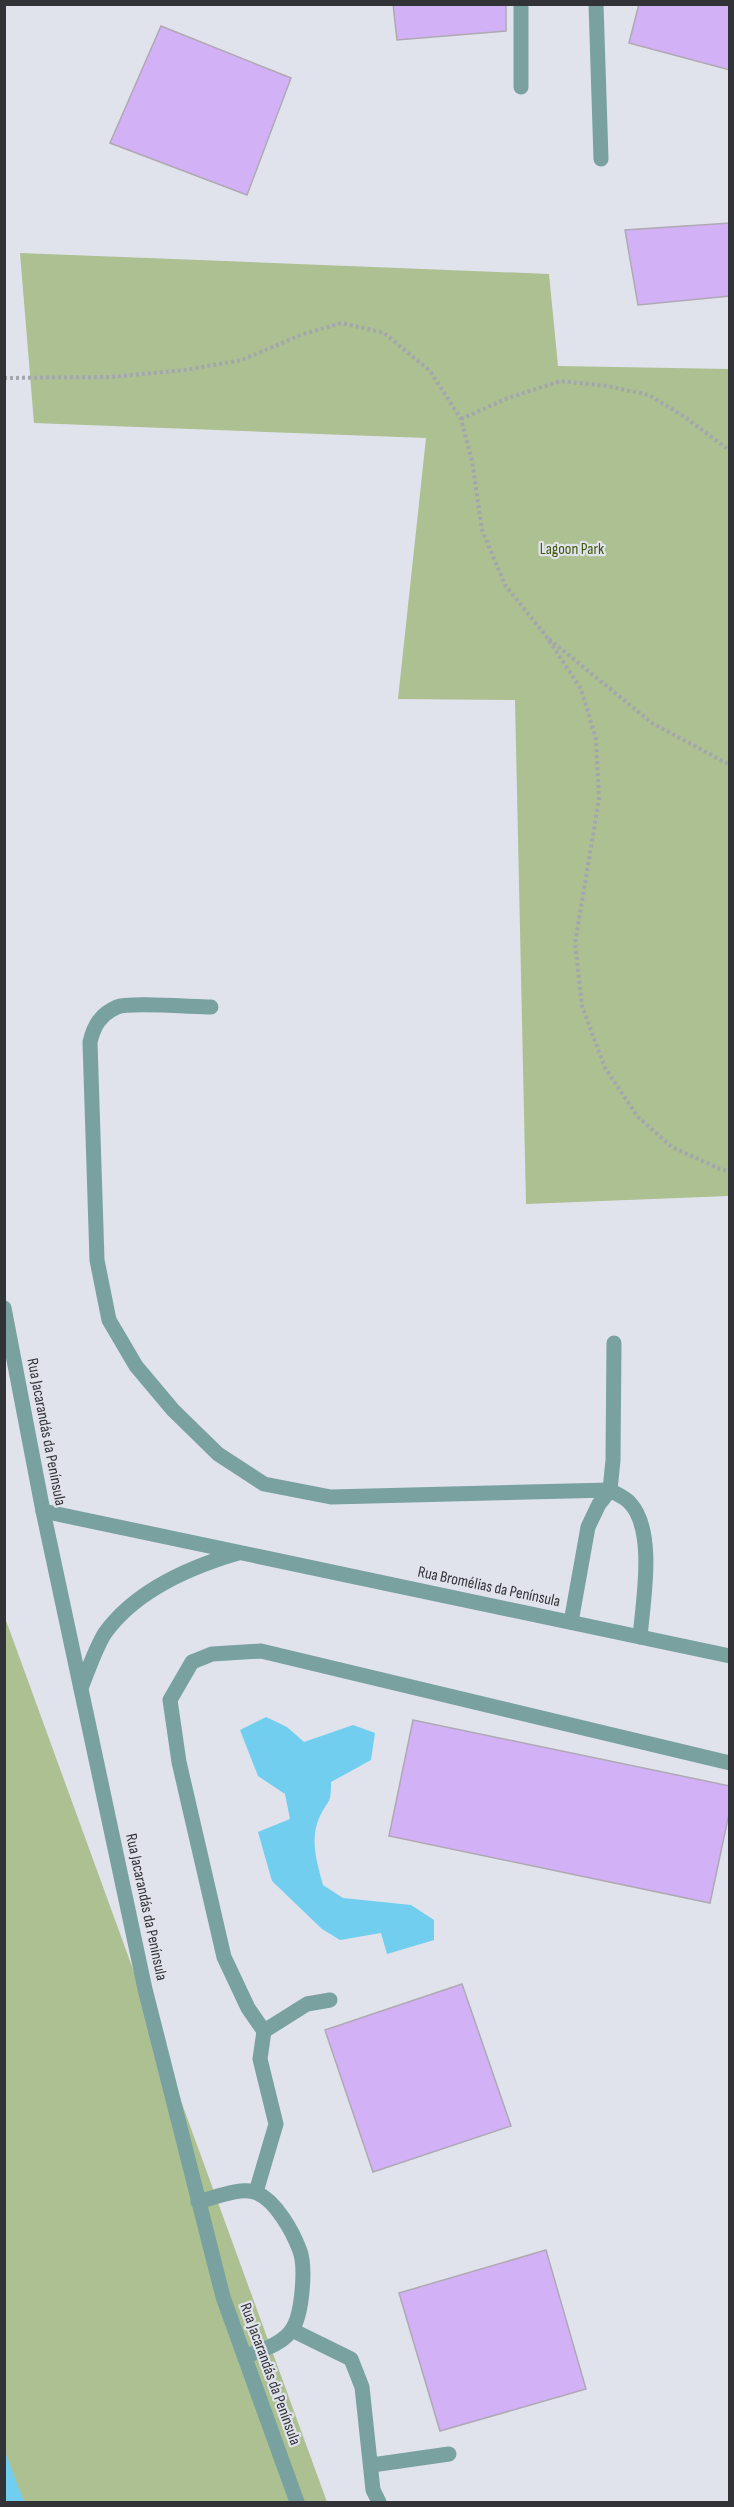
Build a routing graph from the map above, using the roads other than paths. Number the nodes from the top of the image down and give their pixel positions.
1 (521, 4) edge
2 (596, 4) edge
3 (521, 87) dead end
4 (601, 159) dead end
5 (211, 1007) dead end
6 (4, 1308) edge
7 (614, 1343) dead end
8 (610, 1490) junction
9 (43, 1511) junction
10 (241, 1553) junction
11 (571, 1622) junction
12 (640, 1637) junction
13 (729, 1656) edge
14 (81, 1688) junction
15 (729, 1763) edge
16 (330, 2000) dead end
17 (264, 2031) junction
18 (256, 2192) junction
19 (198, 2202) junction
20 (292, 2330) junction
21 (246, 2356) junction
22 (450, 2454) dead end
23 (372, 2465) junction
24 (297, 2502) edge
25 (379, 2502) edge

1 - 3 street
2 - 4 street
5 - 8 street
6 - 9 street, Rua Jacarandás da Península
7 - 8 street
8 - 11 street
8 - 12 street
9 - 10 street, Rua Bromélias da Península
9 - 14 street, Rua Jacarandás da Península
10 - 11 street, Rua Bromélias da Península
10 - 14 street, Rua Bromélias da Península
11 - 12 street, Rua Bromélias da Península
12 - 13 street, Rua Bromélias da Península
14 - 19 street, Rua Jacarandás da Península
15 - 17 street
16 - 17 street
17 - 18 street
18 - 19 street
18 - 20 street
19 - 21 street, Rua Jacarandás da Península
20 - 21 street
20 - 23 street
21 - 24 street, Rua Jacarandás da Península
22 - 23 street
23 - 25 street

